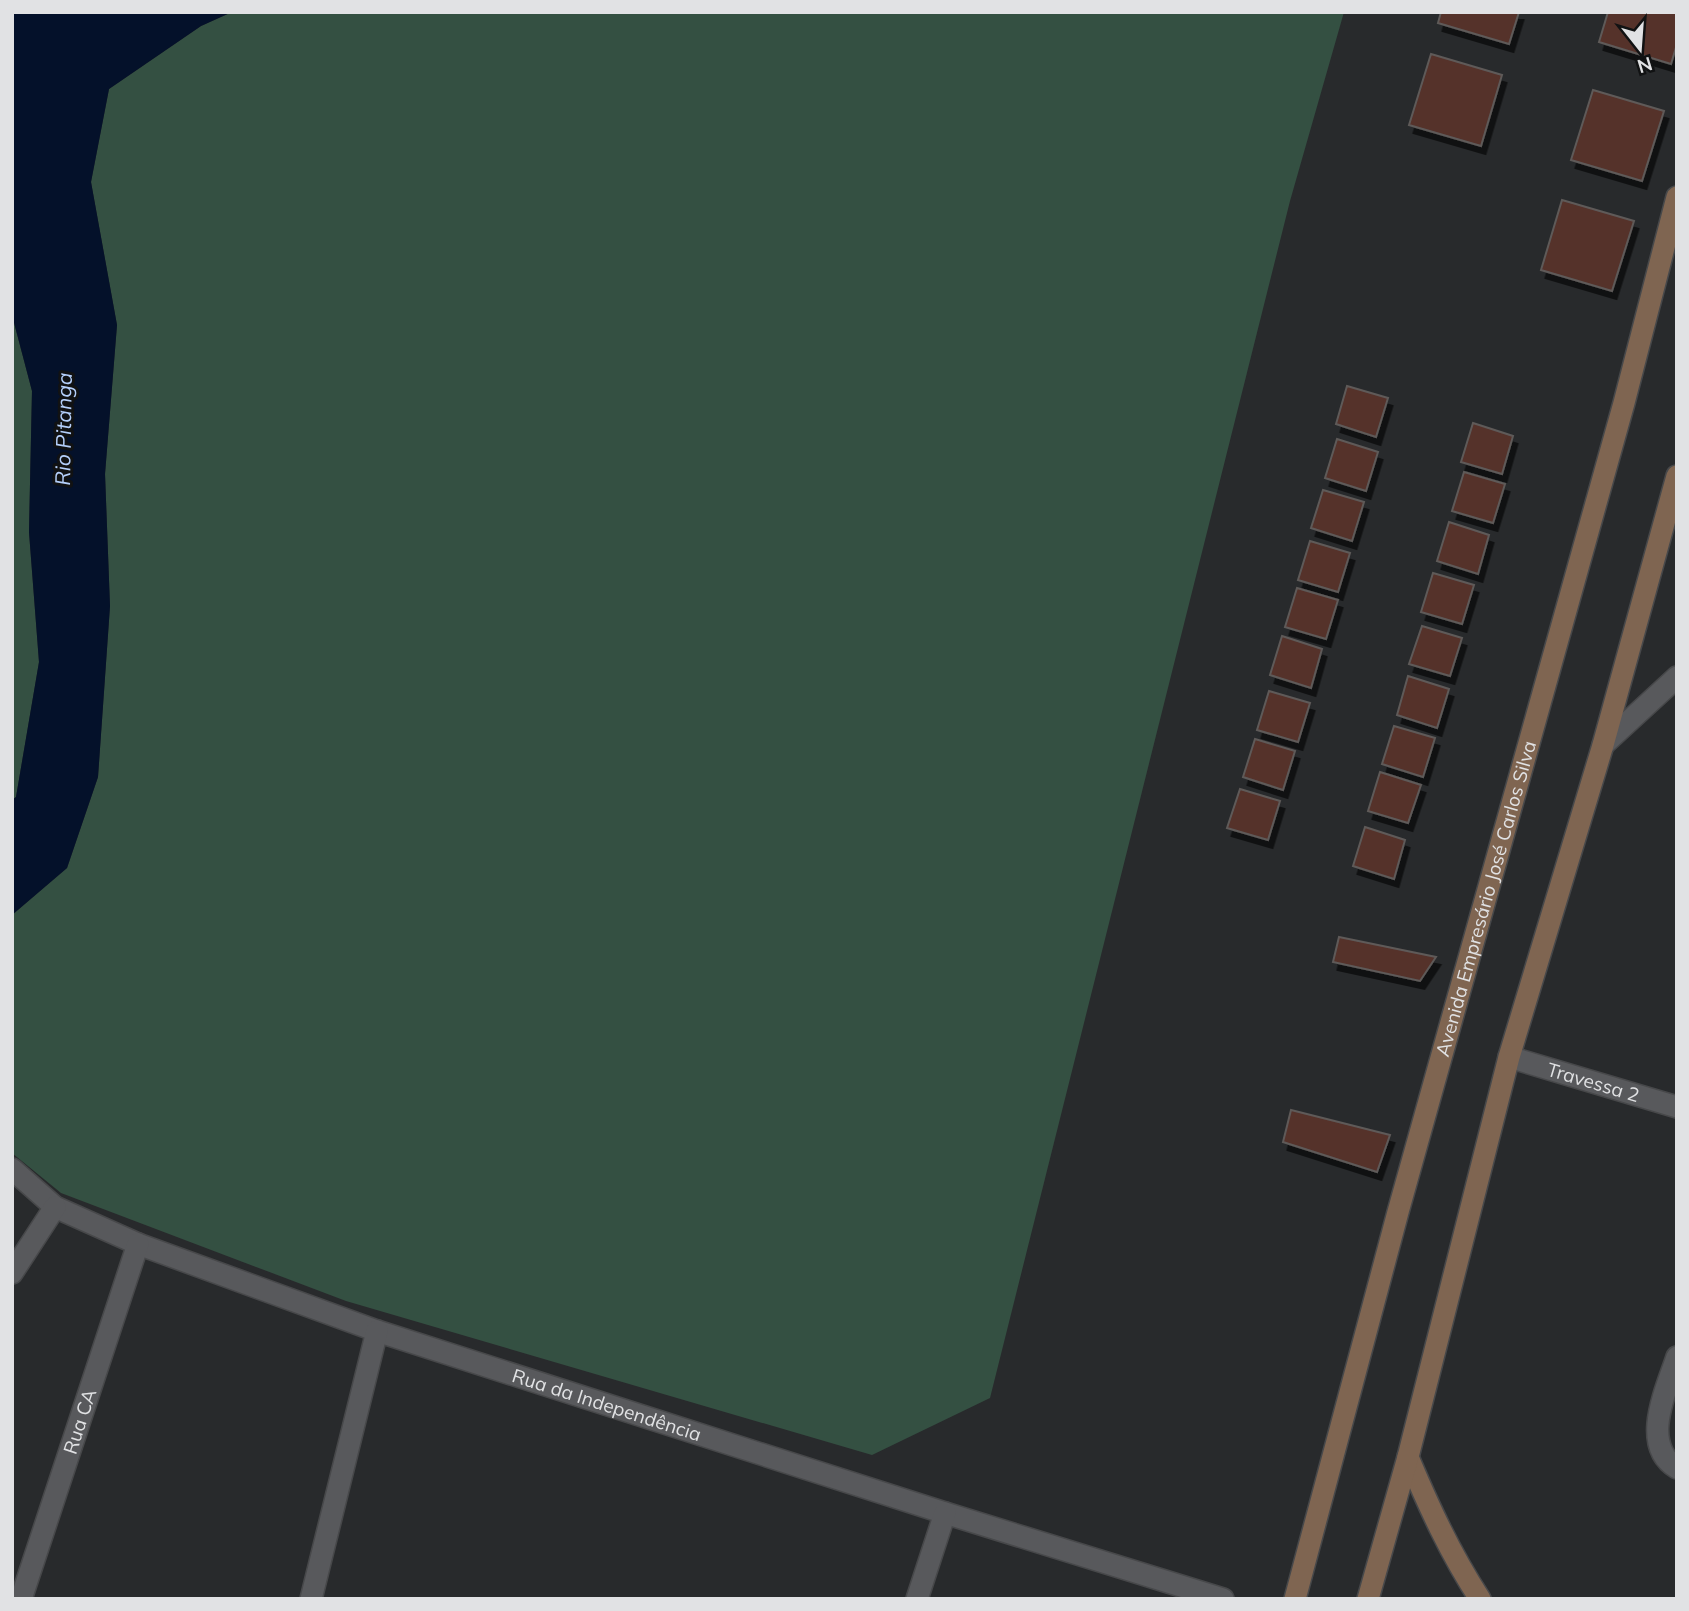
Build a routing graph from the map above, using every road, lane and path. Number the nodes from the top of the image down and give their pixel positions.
1 (1677, 197) edge
2 (1677, 475) edge
3 (1677, 677) edge
4 (1603, 745) junction
5 (1509, 1057) junction
6 (1677, 1107) edge
7 (12, 1169) edge
8 (55, 1207) junction
9 (138, 1244) junction
10 (12, 1273) edge
11 (377, 1331) junction
12 (1677, 1357) edge
13 (1408, 1457) junction
14 (1677, 1468) edge
15 (945, 1513) junction
16 (21, 1599) edge
17 (311, 1599) edge
18 (917, 1599) edge
19 (1223, 1599) edge
20 (1295, 1599) edge
21 (1368, 1599) edge
22 (1480, 1599) edge

1 - 20 main road, Avenida Empresário José Carlos Silva
2 - 4 main road
3 - 4 street
4 - 5 main road
5 - 6 street, Travessa 2
5 - 13 main road
7 - 8 street, Rua da Independência
8 - 9 street, Rua da Independência
8 - 10 street
9 - 11 street, Rua da Independência
9 - 16 street, Rua CA
11 - 15 street, Rua da Independência
11 - 17 street
12 - 14 street
13 - 21 main road
13 - 22 main road
15 - 18 street
15 - 19 street, Rua da Independência

